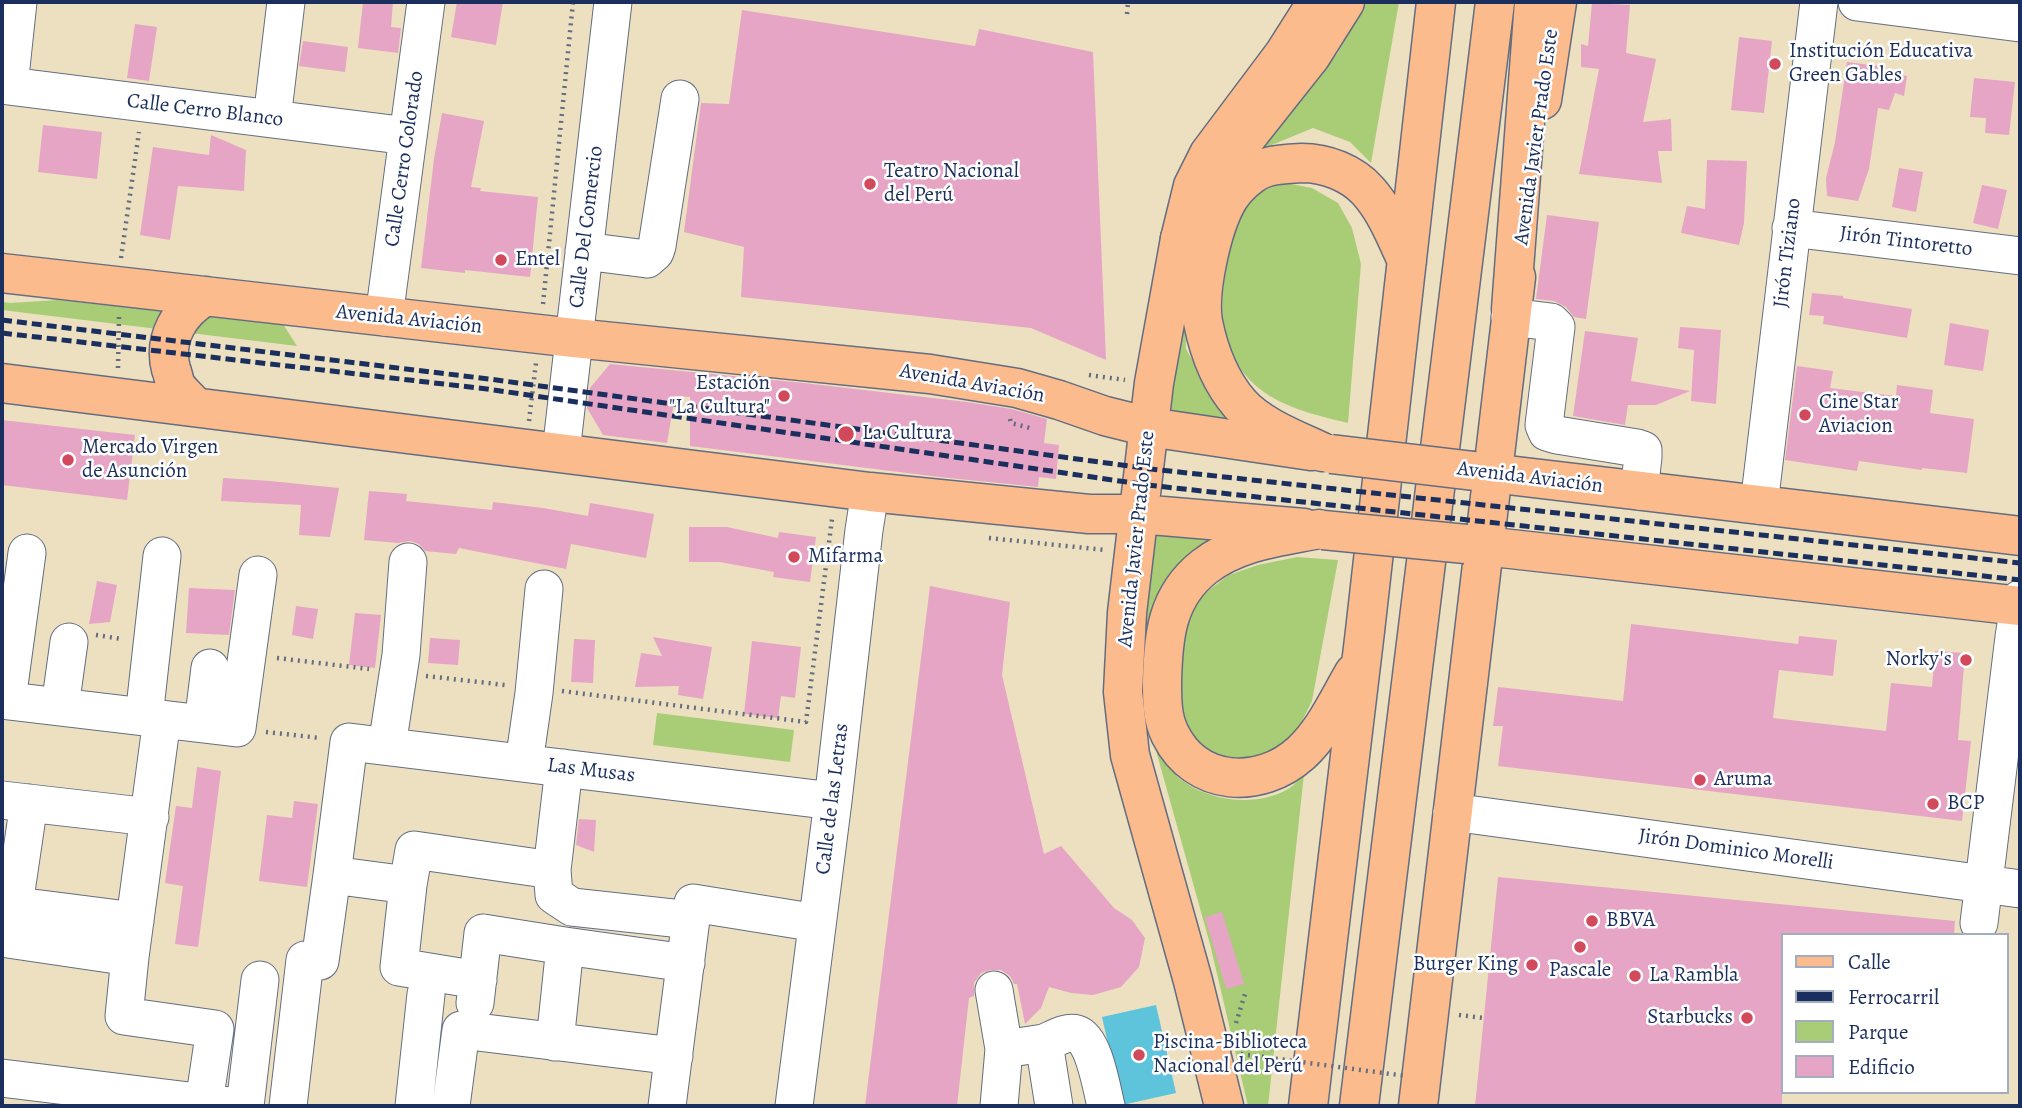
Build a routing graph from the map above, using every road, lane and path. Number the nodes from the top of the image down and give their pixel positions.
1 (18, 2) edge
2 (286, 2) edge
3 (426, 2) edge
4 (573, 2) edge
5 (613, 2) edge
6 (1128, 2) edge
7 (1345, 2) edge
8 (1436, 2) edge
9 (1495, 2) edge
10 (1534, 2) edge
11 (1557, 2) edge
12 (1819, 2) edge
13 (1857, 2) edge
14 (1310, 7) edge
15 (1127, 14) dead end
16 (2020, 23) edge
17 (6, 85) edge
18 (681, 99) dead end
19 (142, 103) junction
20 (272, 119) junction
21 (408, 136) junction
22 (1791, 228) junction
23 (1180, 239) junction
24 (584, 251) junction
25 (2020, 256) edge
26 (121, 259) dead end
27 (1407, 261) junction
28 (2, 273) edge
29 (206, 296) junction
30 (119, 306) dead end
31 (1510, 313) junction
32 (384, 317) junction
33 (550, 343) junction
34 (118, 379) dead end
35 (2, 383) edge
36 (194, 406) junction
37 (1010, 419) dead end
38 (1149, 427) junction
39 (1030, 428) dead end
40 (528, 429) dead end
41 (561, 452) junction
42 (1326, 453) junction
43 (1483, 472) junction
44 (1639, 491) junction
45 (870, 492) junction
46 (1759, 505) junction
47 (1137, 527) junction
48 (864, 530) junction
49 (1321, 530) junction
50 (976, 537) dead end
51 (2020, 537) edge
52 (1476, 545) junction
53 (27, 553) dead end
54 (162, 556) dead end
55 (408, 562) dead end
56 (258, 575) dead end
57 (544, 589) dead end
58 (2020, 603) edge
59 (77, 638) joint
60 (152, 646) junction
61 (247, 654) junction
62 (1362, 659) junction
63 (400, 664) junction
64 (210, 668) dead end
65 (534, 690) junction
66 (5, 700) edge
67 (60, 707) junction
68 (153, 718) junction
69 (220, 726) junction
70 (349, 742) junction
71 (387, 747) junction
72 (524, 763) junction
73 (564, 768) junction
74 (833, 801) junction
75 (15, 802) edge
76 (1452, 812) junction
77 (150, 817) junction
78 (552, 870) junction
79 (332, 875) junction
80 (1983, 884) junction
81 (408, 885) junction
82 (2020, 889) edge
83 (693, 904) junction
84 (6, 916) edge
85 (135, 921) junction
86 (817, 923) junction
87 (1979, 923) dead end
88 (565, 946) junction
89 (130, 957) junction
90 (686, 963) junction
91 (478, 979) junction
92 (260, 980) dead end
93 (995, 990) dead end
94 (426, 994) dead end
95 (1321, 1004) junction
96 (472, 1032) junction
97 (555, 1042) junction
98 (1044, 1043) junction
99 (1004, 1049) junction
100 (1241, 1054) dead end
101 (1365, 1054) junction
102 (674, 1056) junction
103 (2, 1079) edge
104 (1412, 1091) edge
105 (217, 1105) edge
106 (245, 1106) edge
107 (288, 1106) edge
108 (414, 1106) edge
109 (451, 1106) edge
110 (667, 1106) edge
111 (794, 1106) edge
112 (999, 1106) edge
113 (1054, 1106) edge
114 (1106, 1106) edge
115 (1224, 1106) edge
116 (1289, 1106) edge
117 (1308, 1106) edge
118 (1359, 1106) edge
119 (1371, 1106) edge

1 - 17 street
2 - 20 street
3 - 21 street, Calle Cerro Colorado
4 - 33 path
5 - 24 street, Calle Del Comercio
6 - 15 path
7 - 23 main road
8 - 27 main road
9 - 101 main road
10 - 31 main road
11 - 31 main road, Avenida Javier Prado Este
12 - 22 street, Jirón Tiziano
13 - 16 street
14 - 23 main road, Avenida Javier Prado Este
17 - 19 street, Calle Cerro Blanco
18 - 24 street
19 - 20 street, Calle Cerro Blanco
19 - 26 path
20 - 21 street, Calle Cerro Blanco
21 - 32 street, Calle Cerro Colorado
22 - 25 street, Jirón Tintoretto
22 - 46 street, Jirón Tiziano
23 - 38 main road, Avenida Javier Prado Este
24 - 33 street, Calle Del Comercio
27 - 42 main road
27 - 62 main road
28 - 29 main road, Avenida Aviación
29 - 32 main road, Avenida Aviación
29 - 36 main road
30 - 34 path
31 - 43 main road, Avenida Javier Prado Este
31 - 44 street
32 - 33 main road, Avenida Aviación
33 - 38 main road, Avenida Aviación
33 - 40 path
33 - 41 street, Calle Del Comercio
35 - 36 main road
36 - 41 main road
37 - 39 path
38 - 42 main road, Avenida Aviación
38 - 47 main road, Avenida Javier Prado Este
41 - 45 main road
42 - 43 main road, Avenida Aviación, bridge
43 - 44 main road, Avenida Aviación
43 - 52 main road, Avenida Javier Prado Este
44 - 46 main road, Avenida Aviación
45 - 47 main road
45 - 48 street, Calle de las Letras
46 - 51 main road, Avenida Aviación
47 - 49 main road
47 - 50 path
47 - 115 main road, Avenida Javier Prado Este
48 - 65 path
48 - 74 street, Calle de las Letras
49 - 52 main road, bridge
49 - 62 main road
52 - 58 main road
52 - 76 main road, Avenida Javier Prado Este
53 - 66 street
54 - 60 street
55 - 63 street
56 - 61 street
57 - 65 street
58 - 80 street
59 - 60 path
59 - 67 street
60 - 68 street
61 - 63 path
61 - 69 street
62 - 95 main road
63 - 65 path
63 - 71 street
64 - 69 street
65 - 72 street
66 - 67 street
67 - 68 street
68 - 69 street
68 - 77 street
69 - 70 path
70 - 71 street, Las Musas
70 - 79 street
71 - 72 street, Las Musas
72 - 73 street, Las Musas
73 - 74 street, Las Musas
73 - 78 street
74 - 86 street, Calle de las Letras
75 - 77 street
75 - 84 street
76 - 80 street, Jirón Dominico Morelli
76 - 104 main road, Avenida Javier Prado Este
77 - 85 street
78 - 81 street
78 - 83 street
79 - 81 street
79 - 107 street
80 - 82 street, Jirón Dominico Morelli
80 - 87 street
81 - 91 street
83 - 86 street
83 - 90 street
84 - 85 street
84 - 89 street
85 - 89 street
86 - 111 street, Calle de las Letras
88 - 90 street
88 - 91 street
88 - 97 street
89 - 105 street
90 - 102 street
91 - 96 street
92 - 106 street
93 - 99 street
94 - 108 street
95 - 116 main road
95 - 117 main road
96 - 97 street
96 - 109 street
97 - 102 street
98 - 99 street
98 - 113 street
98 - 114 street
99 - 112 street
100 - 104 path, bridge
101 - 118 main road
101 - 119 main road
102 - 110 street
103 - 105 street

